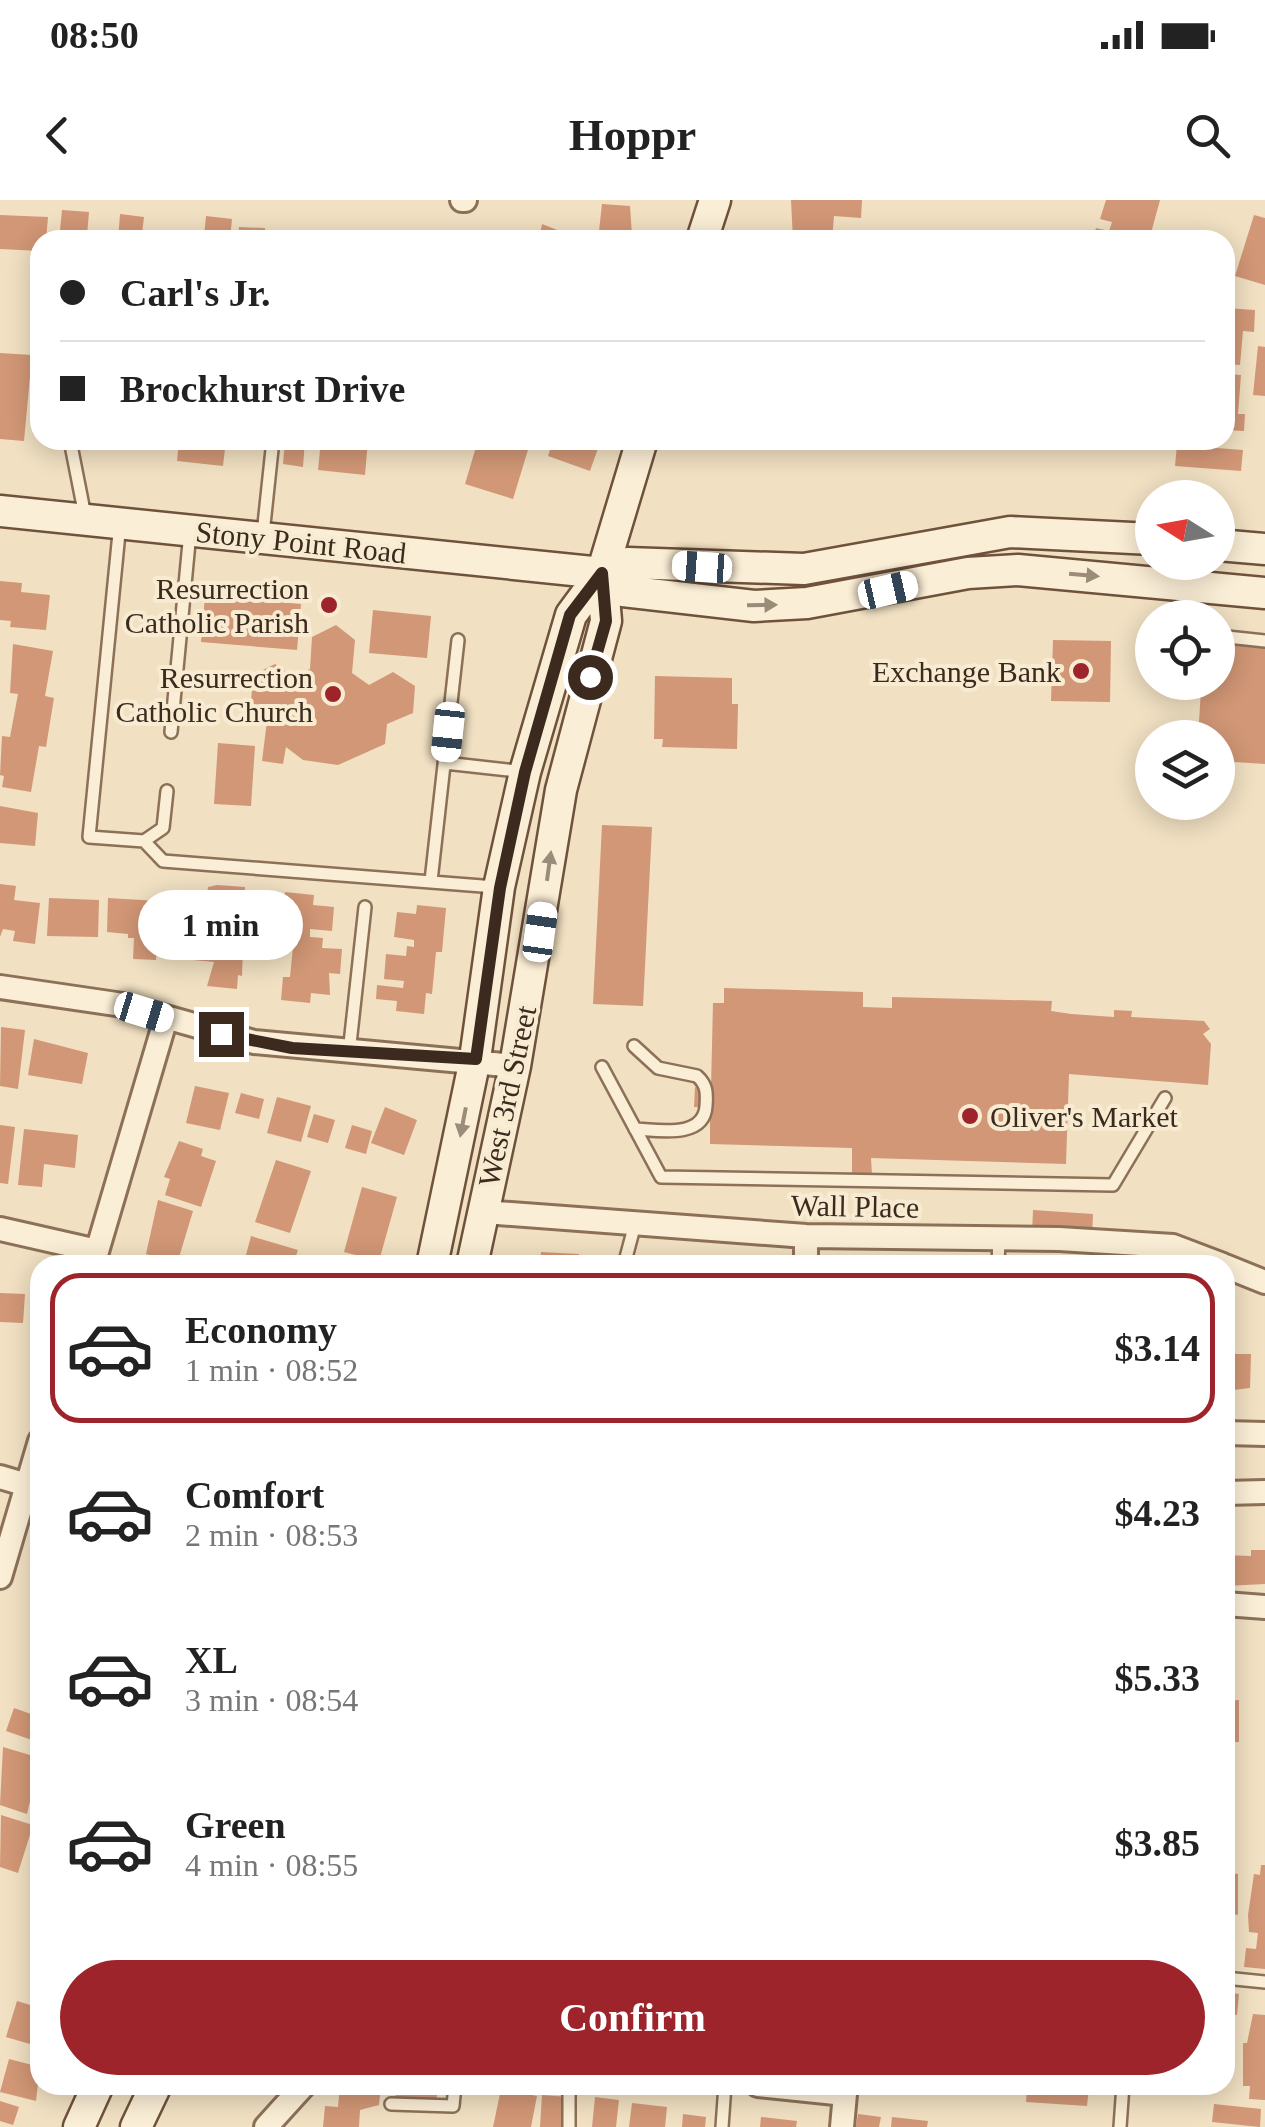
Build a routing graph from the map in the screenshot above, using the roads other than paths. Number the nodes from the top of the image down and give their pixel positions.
1 (714, 200) edge
2 (705, 230) edge
3 (72, 450) edge
4 (272, 450) edge
5 (639, 450) edge
6 (0, 511) edge
7 (85, 520) junction
8 (120, 524) junction
9 (190, 531) junction
10 (990, 534) junction
11 (1135, 537) edge
12 (263, 538) junction
13 (1235, 546) edge
14 (1265, 549) edge
15 (993, 572) junction
16 (602, 573) junction
17 (1265, 593) edge
18 (1235, 637) edge
19 (458, 640) dead end
20 (1265, 640) edge
21 (172, 732) dead end
22 (444, 763) junction
23 (525, 772) junction
24 (166, 792) dead end
25 (144, 840) junction
26 (431, 881) junction
27 (500, 888) junction
28 (365, 907) dead end
29 (0, 986) edge
30 (166, 1018) junction
31 (634, 1046) dead end
32 (349, 1053) junction
33 (476, 1059) junction
34 (515, 1066) junction
35 (602, 1067) dead end
36 (1165, 1098) dead end
37 (635, 1129) junction
38 (484, 1212) junction
39 (634, 1224) junction
40 (0, 1229) edge
41 (806, 1236) junction
42 (1000, 1238) junction
43 (85, 1255) edge
44 (96, 1255) edge
45 (434, 1255) edge
46 (474, 1255) edge
47 (626, 1255) edge
48 (806, 1255) edge
49 (999, 1255) edge
50 (1196, 1255) edge
51 (1235, 1270) edge
52 (1265, 1282) edge
53 (1235, 1433) edge
54 (1265, 1434) edge
55 (30, 1475) edge
56 (0, 1477) edge
57 (27, 1485) junction
58 (1265, 1492) edge
59 (1235, 1493) edge
60 (0, 1577) edge
61 (1235, 1605) edge
62 (1265, 1607) edge
63 (1235, 1979) edge
64 (1265, 1982) edge
65 (93, 2095) edge
66 (151, 2095) edge
67 (295, 2095) edge
68 (454, 2095) edge
69 (569, 2095) edge
70 (724, 2095) edge
71 (845, 2095) edge
72 (1122, 2095) edge
73 (391, 2104) dead end
74 (78, 2127) edge
75 (136, 2127) edge
76 (266, 2127) edge
77 (569, 2127) edge
78 (722, 2127) edge
79 (842, 2127) edge
80 (1120, 2127) edge

1 - 2 main road
3 - 7 lane
4 - 12 lane
5 - 16 main road, West 3rd Street
6 - 7 main road, Stony Point Road
7 - 8 main road, Stony Point Road
8 - 9 main road, Stony Point Road
8 - 25 lane
9 - 12 main road, Stony Point Road
9 - 21 lane
10 - 11 main road, Stony Point Road
10 - 15 lane
10 - 16 main road, Stony Point Road
12 - 16 main road, Stony Point Road
13 - 14 main road
16 -> 15 main road, Stony Point Road
15 -> 17 main road, Stony Point Road
16 - 23 main road, West 3rd Street
34 -> 16 main road, West 3rd Street
18 - 20 lane
19 - 22 lane
22 - 23 lane
22 - 26 lane
23 - 27 main road, West 3rd Street
24 - 25 lane
25 - 26 lane
26 - 27 lane
27 - 33 main road, West 3rd Street
28 - 32 lane
29 - 30 street
30 - 32 street
30 - 44 street
31 - 37 lane
32 - 33 street
33 - 34 street
33 -> 45 main road, West 3rd Street
34 - 38 main road, West 3rd Street
35 - 37 lane
36 - 37 lane
38 - 39 street, Wall Place
38 - 46 main road, West 3rd Street
39 - 41 street, Wall Place
39 - 47 lane
40 - 43 street
41 - 42 street, Wall Place
41 - 48 street
42 - 49 lane
42 - 50 street, Wall Place
51 - 52 street, Wall Place
53 - 54 street
55 - 57 street
56 - 57 street
57 - 60 street
58 - 59 street
61 - 62 street
63 - 64 lane
65 - 74 main road
66 - 75 main road
67 - 76 street
68 - 73 lane
69 - 77 lane
70 - 78 lane
71 - 79 street
72 - 80 lane

